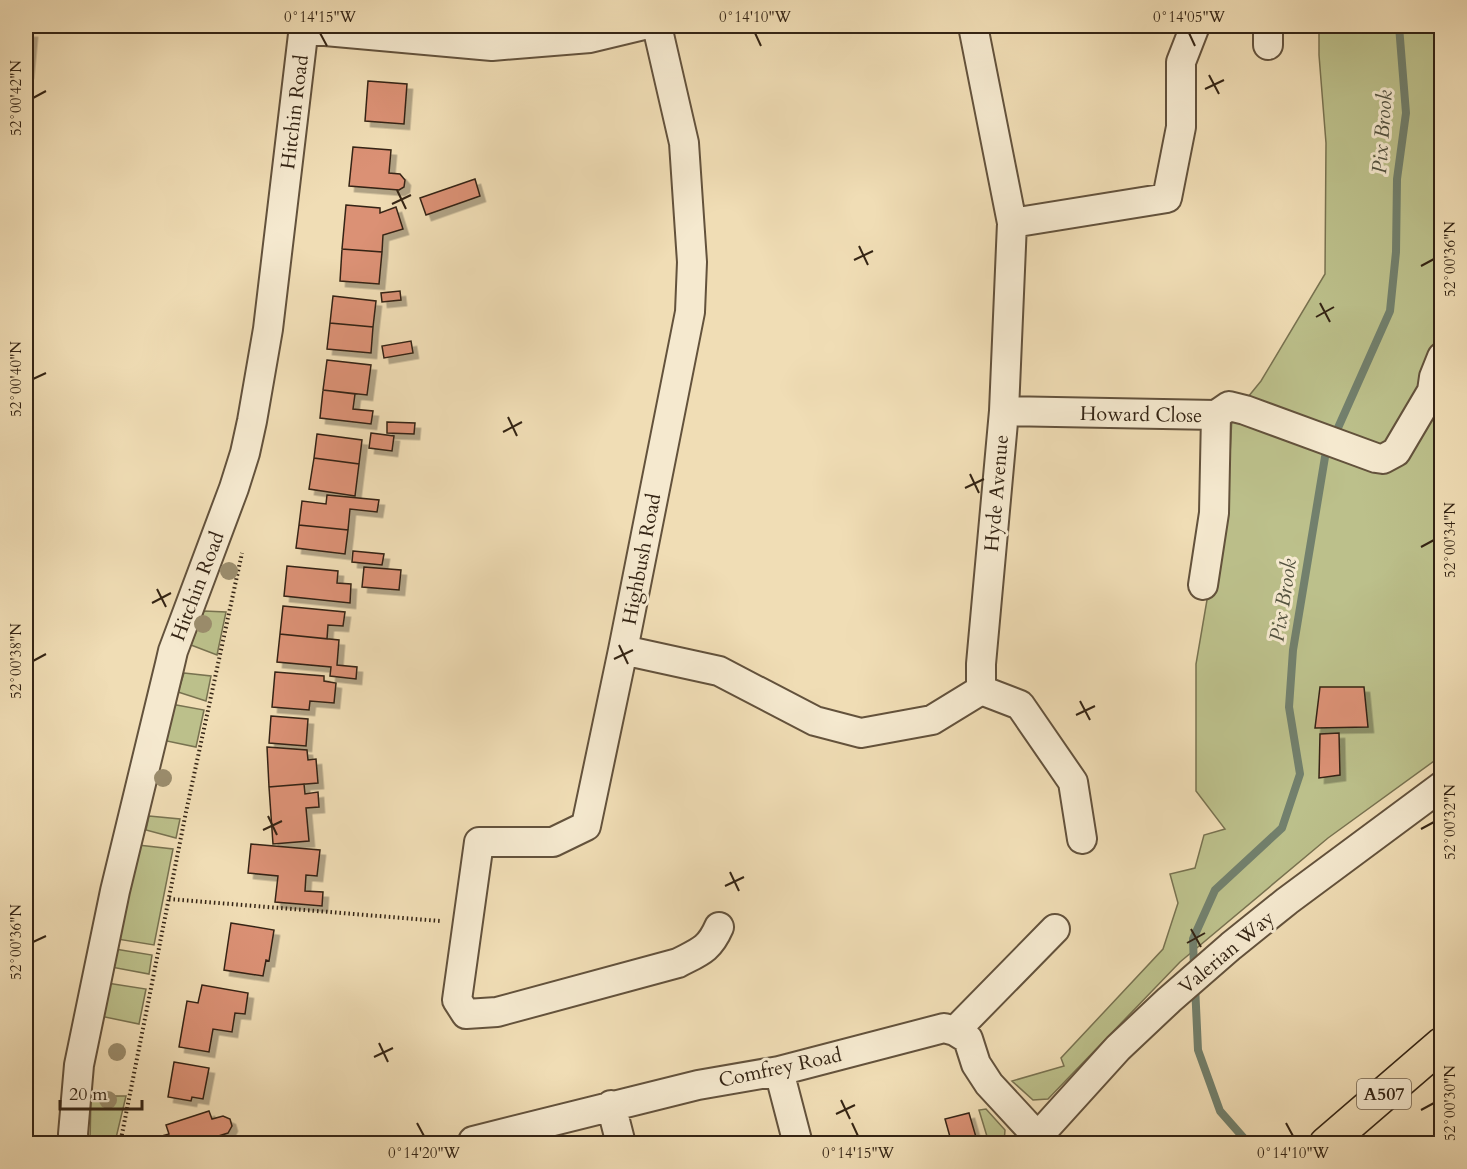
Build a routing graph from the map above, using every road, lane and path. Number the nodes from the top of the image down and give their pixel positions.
1 (640, 26) edge
2 (657, 26) edge
3 (973, 26) edge
4 (1195, 26) edge
5 (304, 27) edge
6 (1012, 223) junction
7 (1442, 357) edge
8 (1437, 388) edge
9 (1004, 411) junction
10 (1216, 415) junction
11 (1203, 585) dead end
12 (623, 650) junction
13 (981, 690) junction
14 (1442, 786) edge
15 (1082, 839) dead end
16 (468, 923) junction
17 (719, 927) dead end
18 (1055, 929) dead end
19 (955, 1031) junction
20 (1442, 1044) edge
21 (779, 1071) junction
22 (611, 1105) junction
23 (1035, 1140) edge
24 (74, 1143) edge
25 (120, 1143) edge
26 (473, 1143) edge
27 (621, 1143) edge
28 (798, 1143) edge
29 (1326, 1143) edge

1 - 5 street
2 - 12 street, Highbush Road
3 - 6 street, Hyde Avenue
4 - 6 street
5 - 24 street, Hitchin Road
6 - 9 street, Hyde Avenue
7 - 8 street
8 - 10 street
9 - 10 street, Howard Close
9 - 13 street, Hyde Avenue
10 - 11 street, Howard Close
12 - 13 street
12 - 16 street, Highbush Road
13 - 15 street
14 - 23 street, Valerian Way
16 - 17 street, Highbush Road
16 - 25 path
18 - 19 street
19 - 21 street, Comfrey Road
19 - 23 street
20 - 29 main road, A507
21 - 22 street, Comfrey Road
21 - 28 street
22 - 26 street, Comfrey Road
22 - 27 street

